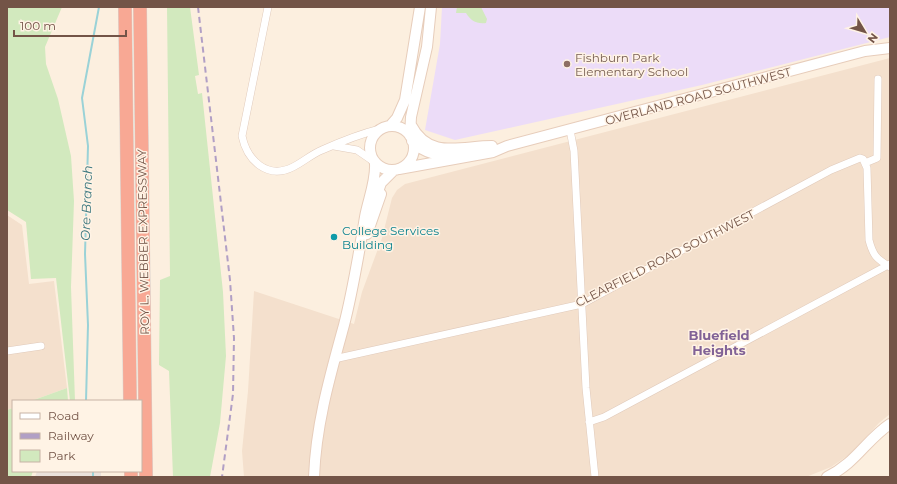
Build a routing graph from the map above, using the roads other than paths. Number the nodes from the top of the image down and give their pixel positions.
1 (125, 7) edge
2 (140, 7) edge
3 (268, 7) edge
4 (420, 7) edge
5 (431, 7) edge
6 (890, 48) edge
7 (878, 79) dead end
8 (406, 86) junction
9 (410, 123) junction
10 (390, 126) junction
11 (380, 129) junction
12 (570, 130) junction
13 (369, 132) junction
14 (411, 138) junction
15 (334, 146) junction
16 (492, 146) junction
17 (507, 146) junction
18 (374, 162) junction
19 (865, 162) junction
20 (401, 169) junction
21 (364, 243) junction
22 (358, 263) junction
23 (889, 266) edge
24 (582, 304) junction
25 (41, 346) dead end
26 (7, 351) edge
27 (334, 359) junction
28 (130, 400) edge
29 (589, 422) junction
30 (890, 424) edge
31 (146, 477) edge
32 (314, 477) edge
33 (595, 477) edge
34 (827, 477) edge

1 - 28 highway, ROY L. WEBBER EXPRESSWAY
2 - 31 highway, ROY L. WEBBER EXPRESSWAY
3 - 15 street
4 - 8 main road
5 - 9 main road
6 - 12 main road, OVERLAND ROAD SOUTHWEST
7 - 19 street
8 - 10 main road
8 - 13 main road
9 - 14 main road
9 - 16 main road
10 - 11 main road
10 - 14 main road
11 - 13 street
11 - 18 main road
12 - 17 main road, OVERLAND ROAD SOUTHWEST
12 - 24 street
13 - 15 street
14 - 16 main road, OVERLAND ROAD SOUTHWEST
14 - 20 main road
15 - 18 street
16 - 17 main road, OVERLAND ROAD SOUTHWEST
17 - 20 main road, OVERLAND ROAD SOUTHWEST
18 - 20 main road
18 - 22 main road
19 - 23 street
19 - 24 street, CLEARFIELD ROAD SOUTHWEST
20 - 21 main road
20 - 21 main road
21 - 22 main road
22 - 27 main road
23 - 29 street
24 - 27 street, CLEARFIELD ROAD SOUTHWEST
24 - 29 street
25 - 26 street
27 - 32 main road
29 - 33 street
30 - 34 main road

